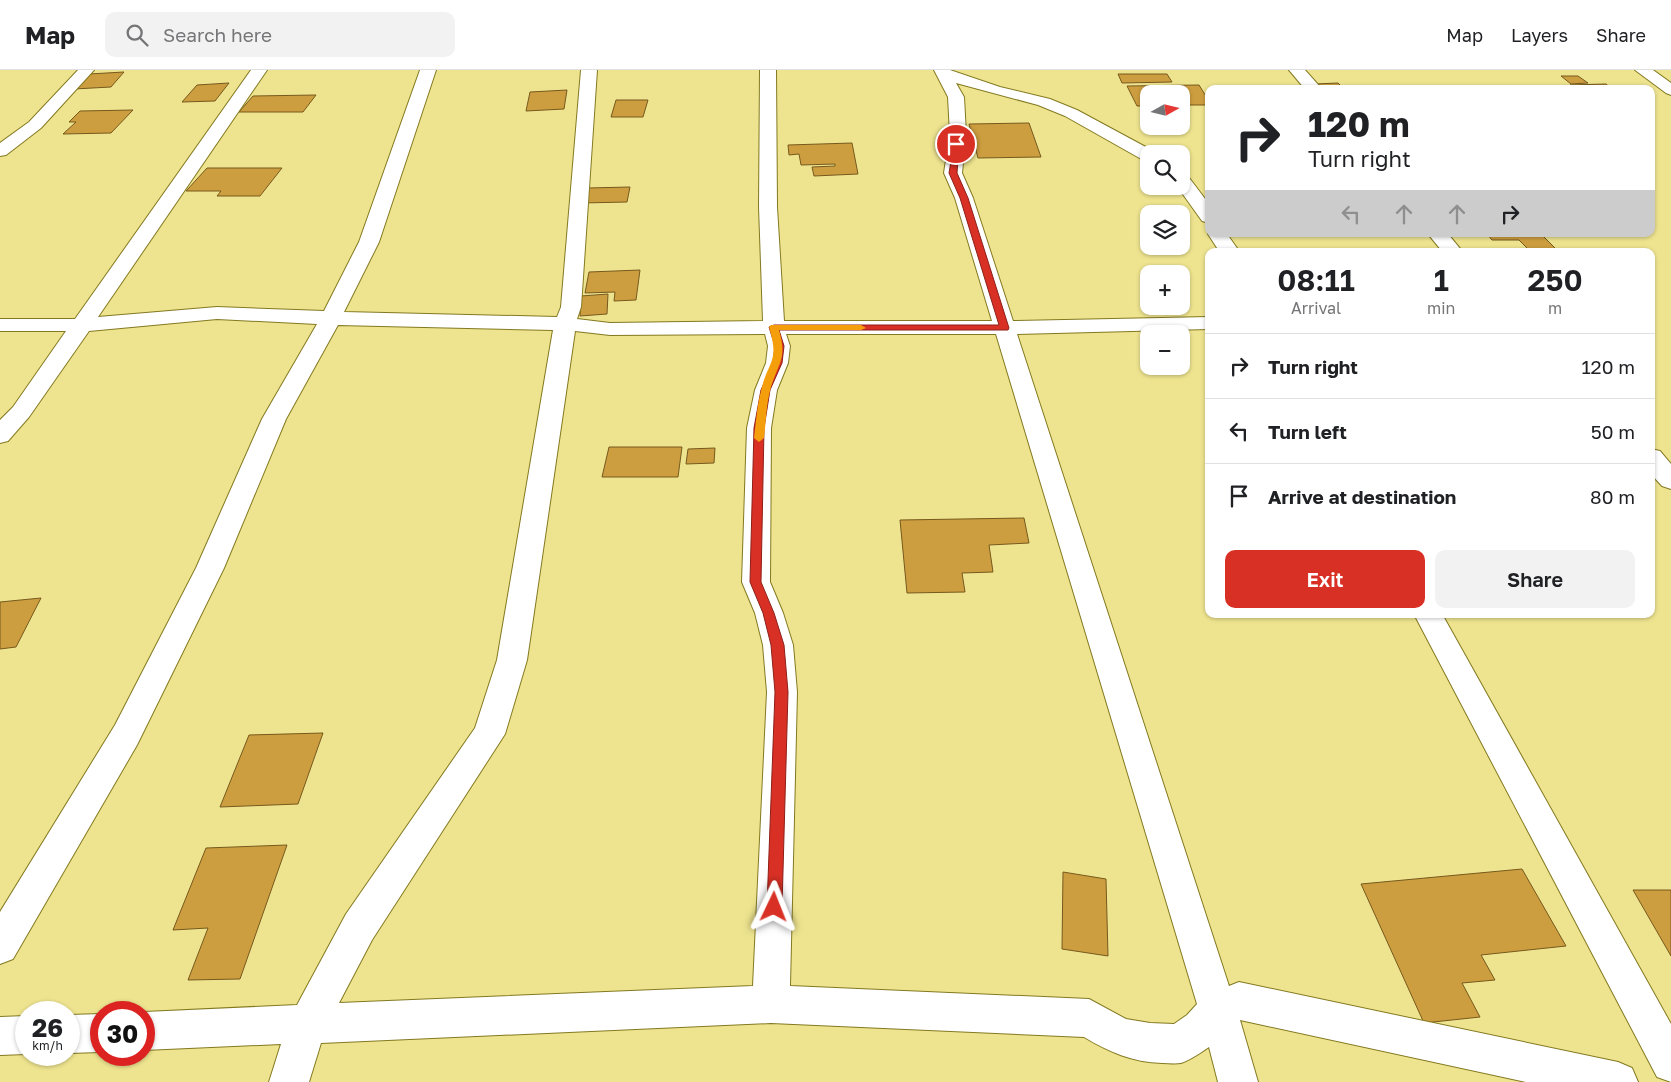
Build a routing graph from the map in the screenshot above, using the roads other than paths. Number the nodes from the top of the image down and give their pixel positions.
1 (86, 70) edge
2 (259, 70) edge
3 (428, 70) edge
4 (589, 70) edge
5 (768, 70) edge
6 (1297, 70) edge
7 (1643, 70) edge
8 (944, 73) edge
9 (1310, 85) edge
10 (1671, 90) edge
11 (0, 151) edge
12 (1140, 151) edge
13 (1190, 191) edge
14 (1205, 212) edge
15 (1220, 237) edge
16 (1440, 237) edge
17 (1227, 248) edge
18 (1450, 248) edge
19 (331, 318) junction
20 (1205, 322) edge
21 (565, 324) junction
22 (0, 325) edge
23 (81, 325) junction
24 (774, 327) junction
25 (1005, 328) junction
26 (0, 435) edge
27 (1655, 462) edge
28 (1671, 480) edge
29 (1430, 618) edge
30 (0, 946) edge
31 (771, 1004) junction
32 (1218, 1009) junction
33 (307, 1025) junction
34 (155, 1031) edge
35 (15, 1035) edge
36 (0, 1036) edge
37 (1671, 1063) edge
38 (289, 1082) edge
39 (1238, 1082) edge
40 (1618, 1082) edge

1 - 11 street
2 - 23 street
3 - 19 street
4 - 21 street
5 - 24 street
6 - 9 street
7 - 10 street
8 - 12 street
8 - 25 street
13 - 14 street
15 - 17 street
16 - 18 street
19 - 21 street
19 - 23 street
19 - 30 street
20 - 25 street
21 - 24 street
21 - 33 street
22 - 23 street
23 - 26 street
24 - 25 street
24 - 31 street
25 - 32 street
27 - 28 street
29 - 37 street
31 - 32 street
31 - 33 street
32 - 39 street
32 - 40 street
33 - 34 street
33 - 38 street
35 - 36 street

